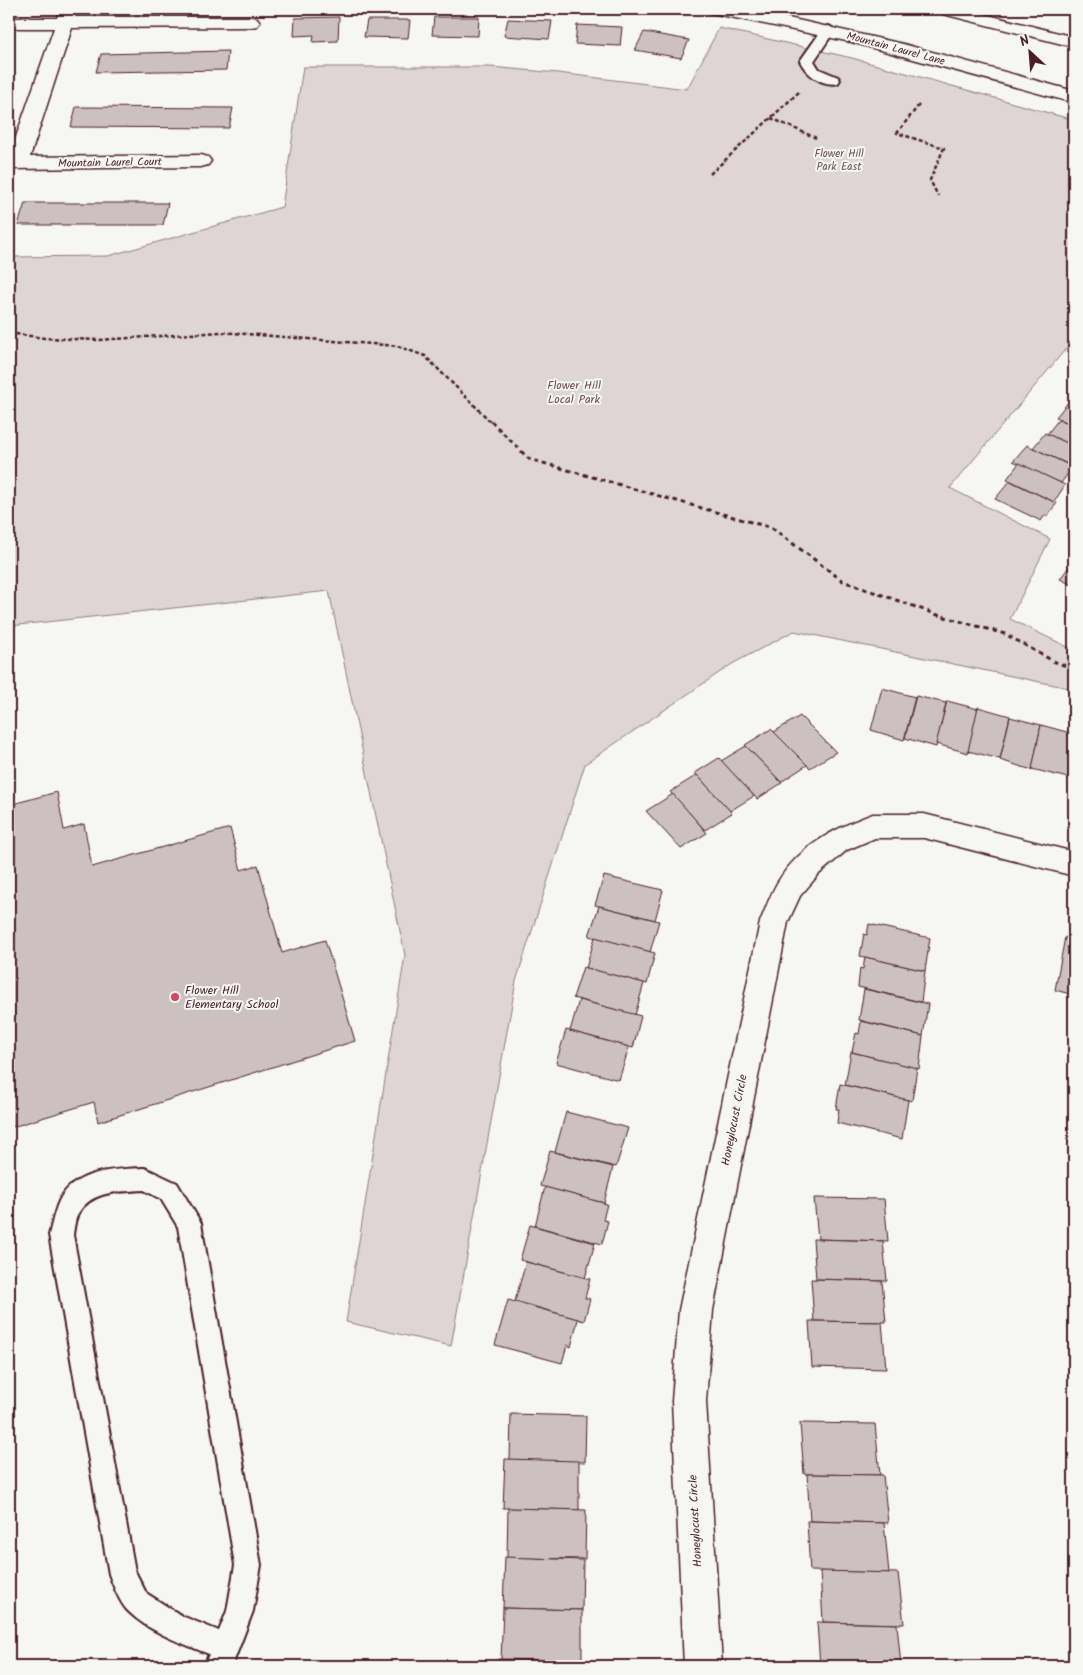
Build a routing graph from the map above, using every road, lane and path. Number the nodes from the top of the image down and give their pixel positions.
1 (716, 9) edge
2 (950, 10) edge
3 (66, 16) edge
4 (9, 22) edge
5 (252, 22) dead end
6 (829, 30) junction
7 (1074, 42) edge
8 (818, 75) junction
9 (833, 80) dead end
10 (1074, 97) edge
11 (919, 105) dead end
12 (771, 118) junction
13 (816, 138) dead end
14 (201, 161) dead end
15 (14, 163) edge
16 (710, 174) dead end
17 (938, 196) dead end
18 (9, 333) edge
19 (1074, 669) edge
20 (1074, 864) edge
21 (222, 1657) edge
22 (702, 1666) edge

1 - 6 street, Mountain Laurel Lane
2 - 7 street
3 - 4 street
3 - 5 street
3 - 15 street, Mountain Laurel Court
6 - 8 lane
6 - 10 street, Mountain Laurel Lane
8 - 9 lane
8 - 12 path
11 - 17 path
12 - 13 path
12 - 16 path
14 - 15 street, Mountain Laurel Court
18 - 19 path
20 - 22 street, Honeylocust Circle
21 - 21 lane

